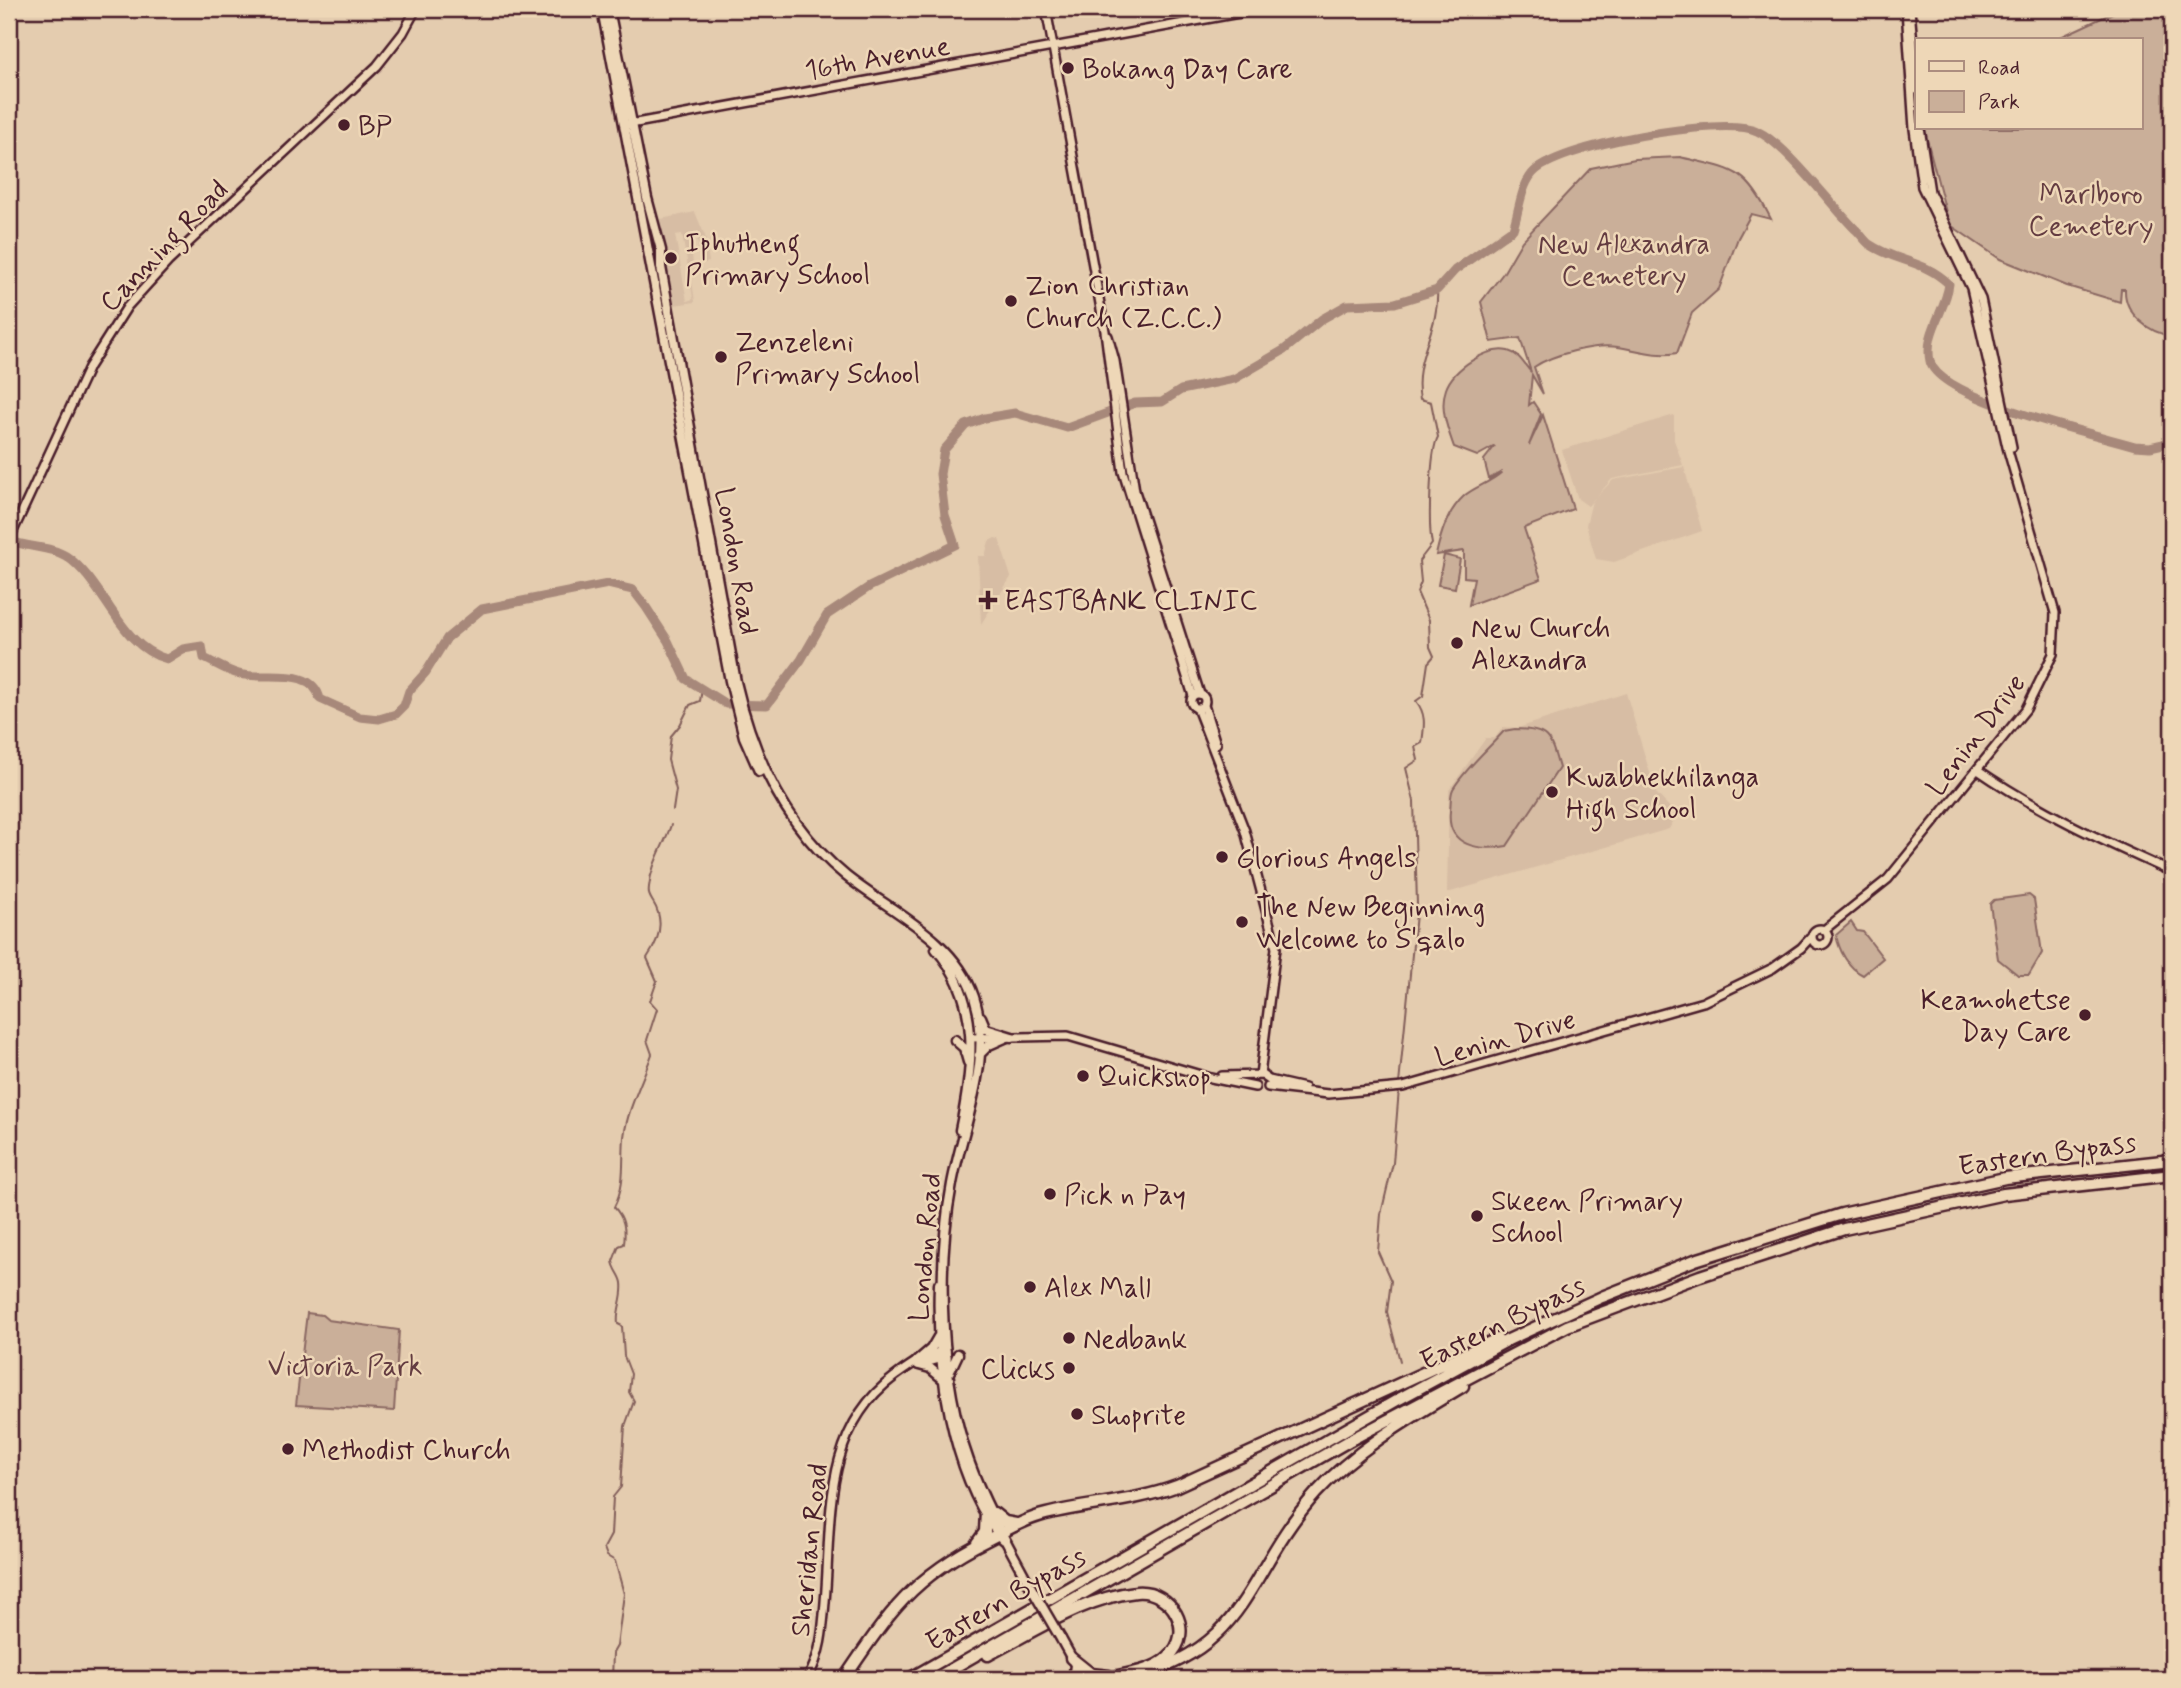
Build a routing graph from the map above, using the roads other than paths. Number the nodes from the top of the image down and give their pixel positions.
1 (416, 9) edge
2 (602, 9) edge
3 (609, 9) edge
4 (1046, 9) edge
5 (1261, 9) edge
6 (1908, 9) edge
7 (1054, 46) junction
8 (1915, 72) edge
9 (629, 124) junction
10 (1920, 130) edge
11 (1982, 316) junction
12 (9, 540) edge
13 (1196, 695) junction
14 (1201, 707) junction
15 (740, 712) junction
16 (1978, 770) junction
17 (2172, 872) edge
18 (1825, 932) junction
19 (1814, 939) junction
20 (977, 1008) junction
21 (968, 1014) junction
22 (975, 1037) junction
23 (1009, 1037) junction
24 (979, 1055) junction
25 (1200, 1075) junction
26 (970, 1076) junction
27 (1264, 1079) junction
28 (1255, 1087) junction
29 (2172, 1160) edge
30 (2172, 1175) edge
31 (1602, 1297) junction
32 (1623, 1305) junction
33 (942, 1333) junction
34 (948, 1353) junction
35 (915, 1364) junction
36 (947, 1376) junction
37 (990, 1512) junction
38 (1016, 1524) junction
39 (1000, 1533) junction
40 (972, 1548) junction
41 (1073, 1661) junction
42 (1114, 1676) junction
43 (937, 1677) edge
44 (807, 1679) edge
45 (844, 1679) edge
46 (909, 1679) edge
47 (1073, 1679) edge
48 (1083, 1679) edge
49 (1103, 1679) edge
50 (1130, 1679) edge

1 - 12 street, Canning Road
2 - 9 main road, London Road
3 - 9 main road, London Road
4 - 7 street
5 - 7 street, 16th Avenue
6 - 8 street
6 - 11 street
7 - 9 street, 16th Avenue
7 - 13 street
9 - 15 main road, London Road
10 - 11 street
11 - 16 street, Lenin Drive
13 - 14 street
13 - 14 street
14 - 27 street
15 - 20 main road, London Road
15 - 21 main road, London Road
16 - 17 street
16 - 18 street, Lenin Drive
18 - 19 street
18 - 19 street
19 - 27 street, Lenin Drive
20 - 22 main road, London Road
20 - 23 main road
21 - 22 main road, London Road
21 - 26 main road
22 - 23 street
22 - 24 main road, London Road
22 - 26 main road, London Road
23 - 24 main road
23 - 25 street
24 - 33 main road, London Road
25 - 27 street
25 - 28 street
26 - 33 main road, London Road
27 - 28 street
27 - 28 street
29 - 31 highway, Eastern Bypass
30 - 32 highway, Eastern Bypass
31 - 38 highway
31 - 46 highway, Eastern Bypass
32 - 43 highway, Eastern Bypass
32 - 50 highway
33 - 34 main road, London Road
33 - 34 main road
33 - 35 main road
34 - 35 street, Sheridan Road
34 - 36 main road, London Road
34 - 36 main road
35 - 36 main road
35 - 44 street, Sheridan Road
36 - 37 main road, London Road
37 - 38 highway
37 - 39 main road, London Road
37 - 40 highway
38 - 39 highway
39 - 40 highway
39 - 41 main road, London Road, bridge
40 - 45 highway
41 - 42 highway
41 - 47 main road
41 - 48 main road, London Road
42 - 43 highway
42 - 49 highway

